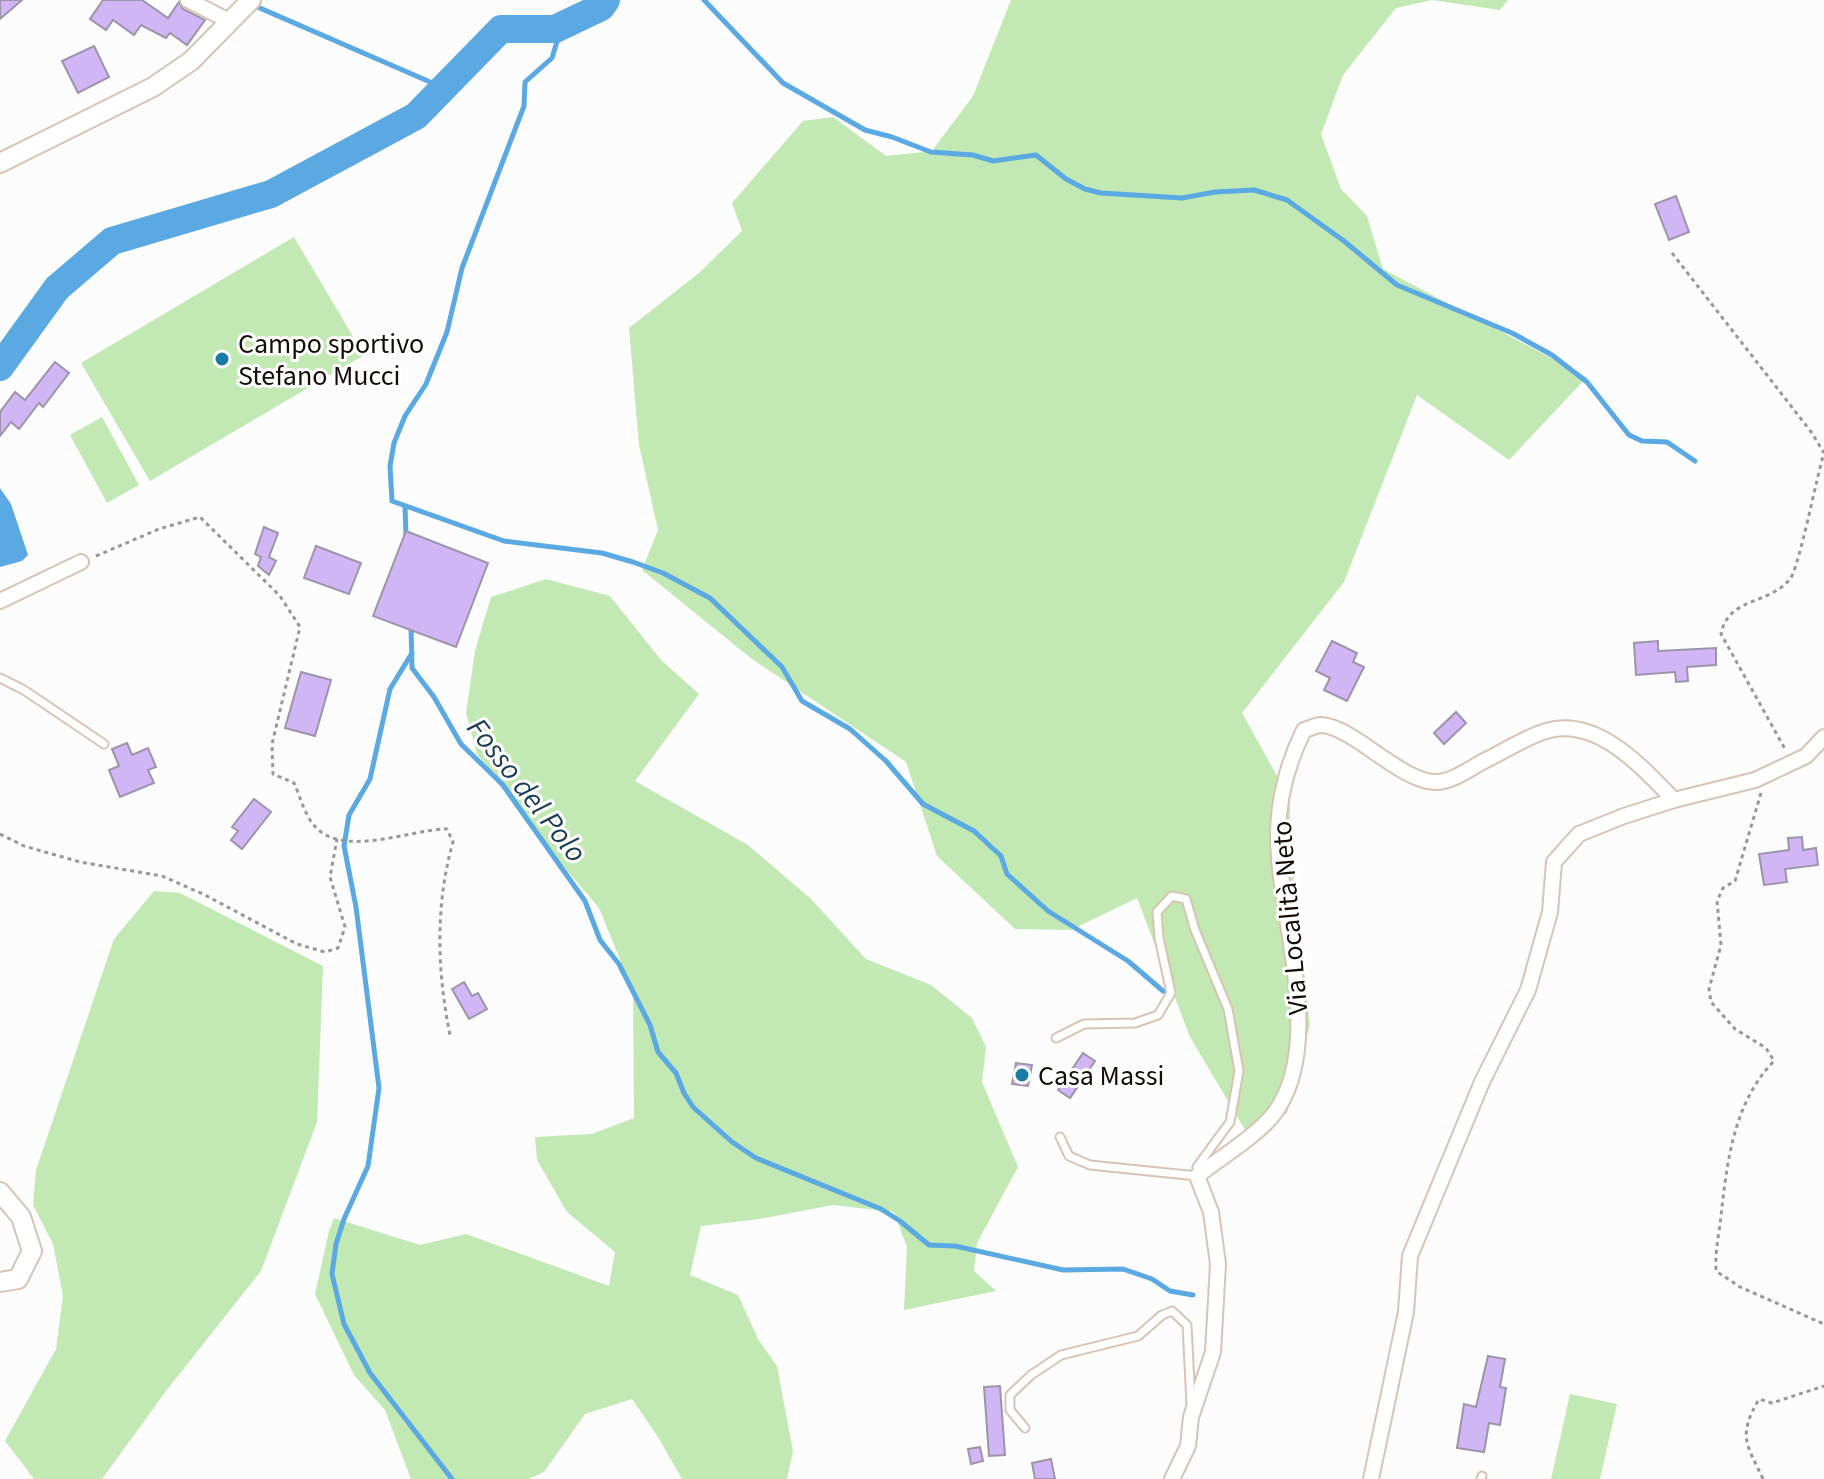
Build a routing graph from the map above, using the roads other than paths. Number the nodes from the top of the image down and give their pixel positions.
1 (188, 0) edge
2 (241, 12) edge
3 (0, 163) edge
4 (81, 562) road end
5 (0, 601) edge
6 (0, 678) edge
7 (1824, 737) edge
8 (104, 744) dead end
9 (1674, 800) junction
10 (1056, 1038) dead end
11 (1060, 1137) dead end
12 (1197, 1176) junction
13 (0, 1192) edge
14 (0, 1282) edge
15 (1191, 1417) junction
16 (1025, 1428) dead end
17 (1172, 1479) edge
18 (1371, 1479) edge

1 - 2 street
2 - 3 street
4 - 5 street
6 - 8 lane
7 - 9 street
9 - 12 street, Via Località Neto
9 - 18 street
10 - 12 lane
11 - 12 lane
12 - 15 street
13 - 14 street
15 - 16 lane
15 - 17 street

